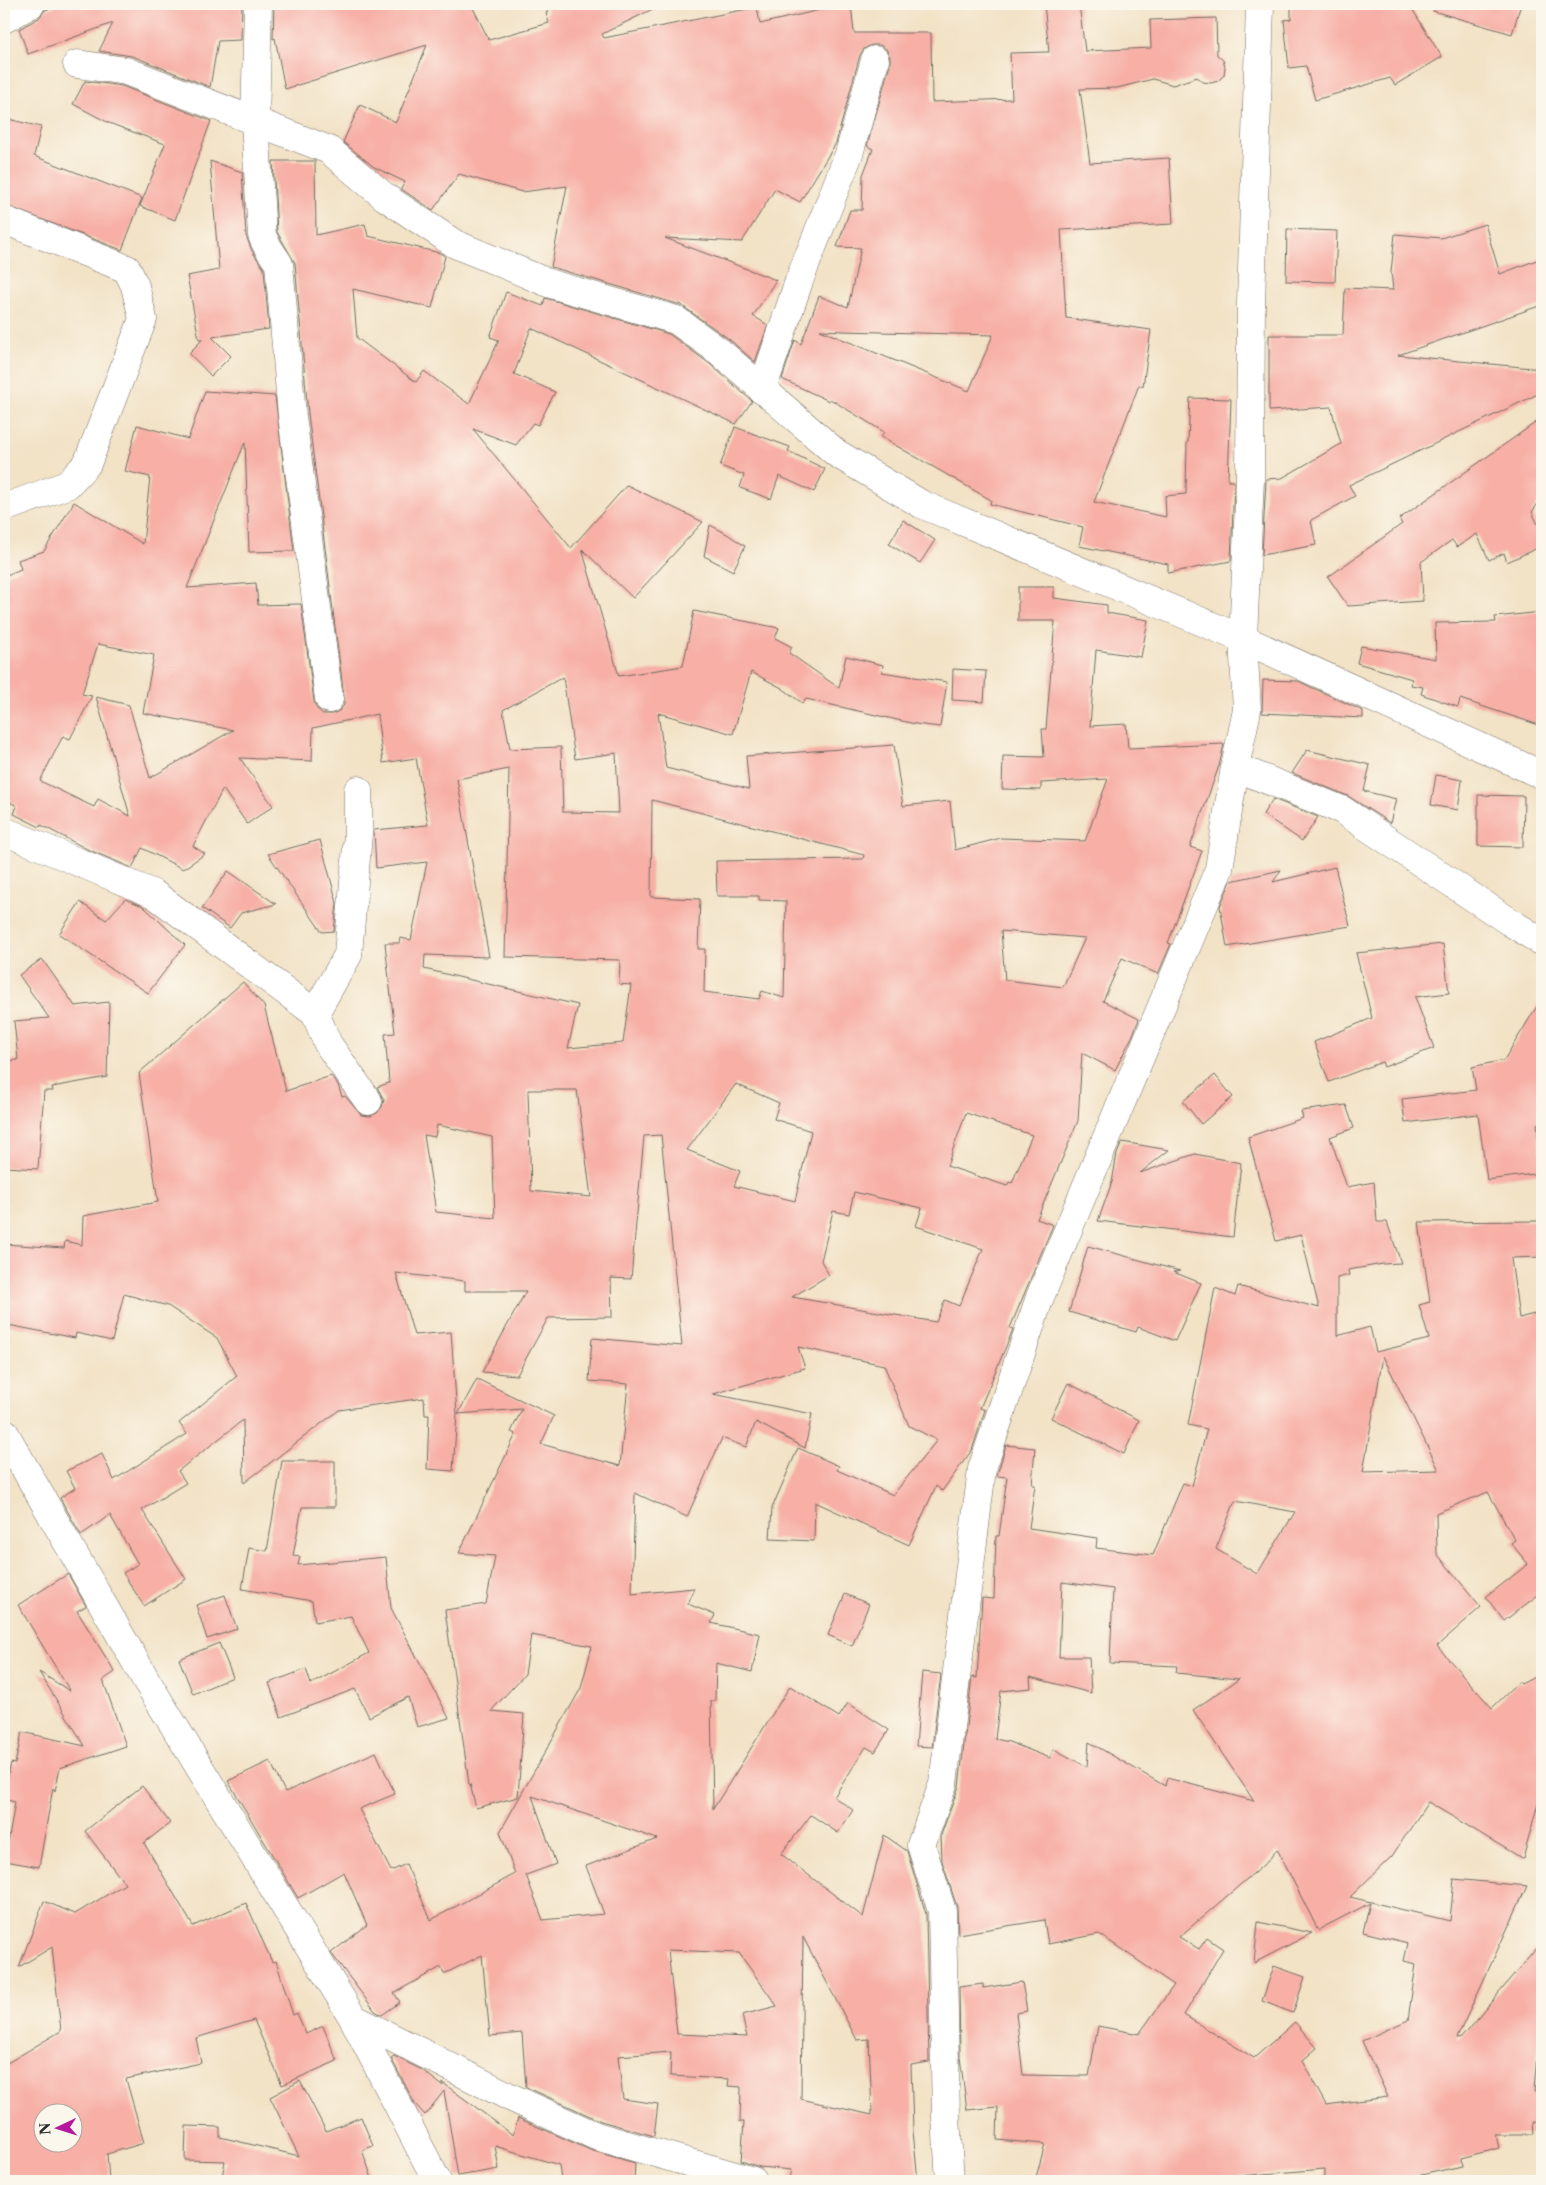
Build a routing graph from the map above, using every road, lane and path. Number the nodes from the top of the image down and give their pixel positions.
1 (31, 4) edge
2 (258, 4) edge
3 (1260, 4) edge
4 (4, 18) edge
5 (875, 60) dead end
6 (78, 64) dead end
7 (255, 122) junction
8 (4, 220) edge
9 (762, 390) junction
10 (4, 508) edge
11 (1243, 639) junction
12 (328, 699) dead end
13 (1235, 767) junction
14 (1542, 775) edge
15 (358, 790) dead end
16 (4, 831) edge
17 (1542, 942) edge
18 (315, 1013) junction
19 (368, 1101) dead end
20 (4, 1432) edge
21 (353, 2018) junction
22 (437, 2181) edge
23 (753, 2181) edge
24 (950, 2181) edge

1 - 4 street
2 - 7 street
3 - 11 street
5 - 9 street
6 - 7 street
7 - 9 street
7 - 12 street
8 - 10 street
9 - 11 street
11 - 13 street
11 - 14 street
13 - 17 street
13 - 24 street
15 - 18 street
16 - 18 street
18 - 19 street
20 - 21 street
21 - 22 street
21 - 23 street

